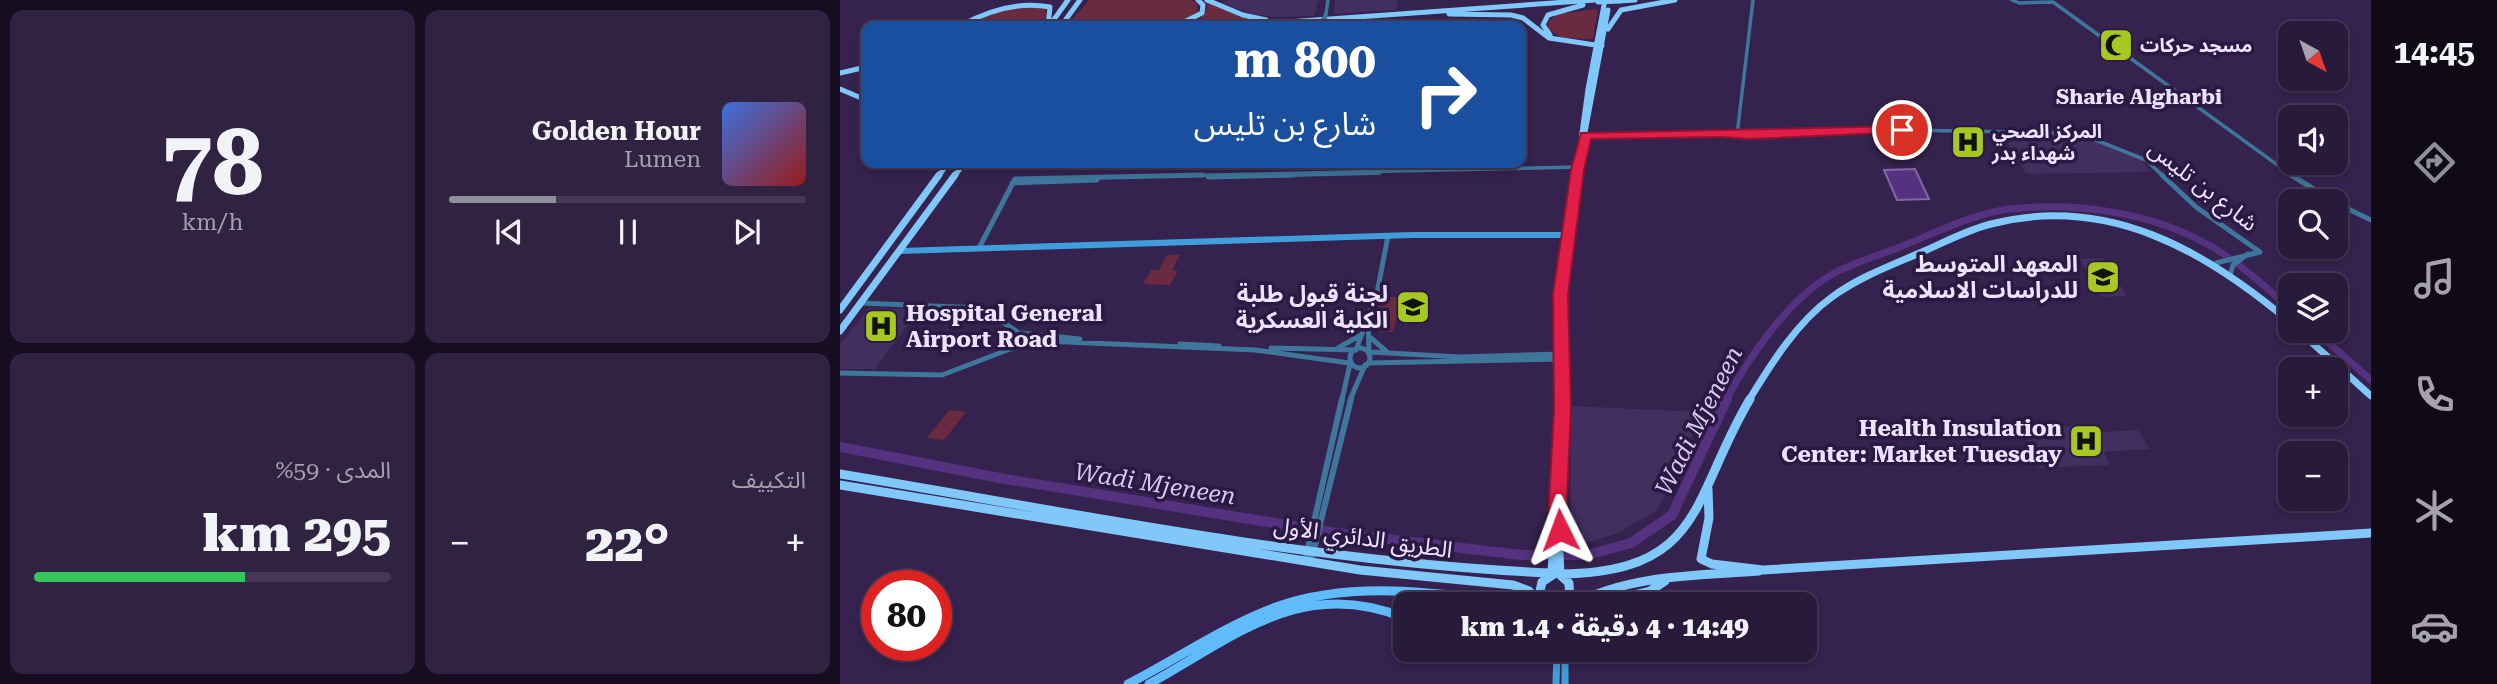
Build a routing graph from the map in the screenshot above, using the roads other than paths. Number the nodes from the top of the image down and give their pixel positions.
1 (1022, 0) edge
2 (1068, 0) edge
3 (1198, 0) edge
4 (1207, 0) edge
5 (1328, 0) edge
6 (1546, 0) edge
7 (1608, 0) edge
8 (1635, 0) edge
9 (1675, 0) edge
10 (1753, 0) edge
11 (2012, 0) edge
12 (1080, 1) edge
13 (1619, 1) edge
14 (1595, 2) edge
15 (1458, 9) junction
16 (1441, 14) junction
17 (965, 21) edge
18 (968, 21) edge
19 (1049, 21) edge
20 (1052, 21) edge
21 (1065, 21) edge
22 (1187, 21) edge
23 (1282, 21) edge
24 (1305, 21) edge
25 (1323, 21) edge
26 (1349, 21) edge
27 (1526, 21) edge
28 (1526, 21) edge
29 (1605, 33) junction
30 (1599, 44) junction
31 (861, 69) edge
32 (861, 69) edge
33 (840, 74) edge
34 (840, 89) edge
35 (861, 98) edge
36 (1583, 135) junction
37 (1737, 135) junction
38 (944, 168) edge
39 (960, 168) edge
40 (1268, 168) edge
41 (1578, 169) junction
42 (1266, 174) junction
43 (1014, 181) joint
44 (2313, 189) edge
45 (2348, 209) edge
46 (2371, 220) edge
47 (1568, 235) junction
48 (1388, 236) junction
49 (979, 248) junction
50 (900, 251) junction
51 (2231, 267) junction
52 (861, 303) junction
53 (840, 310) edge
54 (2278, 311) edge
55 (1368, 320) junction
56 (840, 331) edge
57 (1361, 333) junction
58 (1019, 334) junction
59 (1371, 337) junction
60 (2312, 343) edge
61 (1025, 344) junction
62 (1008, 349) junction
63 (1334, 350) junction
64 (1355, 350) junction
65 (1370, 351) junction
66 (1393, 354) junction
67 (1562, 356) junction
68 (1337, 361) junction
69 (1350, 363) junction
70 (1366, 364) junction
71 (840, 373) edge
72 (1348, 376) junction
73 (2371, 396) edge
74 (840, 474) edge
75 (840, 485) edge
76 (1708, 488) junction
77 (1319, 516) junction
78 (2371, 533) edge
79 (1311, 551) junction
80 (1555, 570) junction
81 (1763, 570) junction
82 (1665, 580) junction
83 (1530, 591) edge
84 (1539, 592) edge
85 (1571, 592) edge
86 (1599, 592) edge
87 (1650, 592) edge
88 (1393, 593) edge
89 (1393, 613) edge
90 (1561, 662) edge
91 (1564, 662) edge
92 (1128, 684) edge
93 (1149, 684) edge
94 (1556, 684) edge
95 (1565, 684) edge

1 - 17 highway
2 - 20 highway
3 - 22 highway
4 - 23 highway
5 - 25 street, bridge
6 - 15 highway
7 - 29 highway
7 - 30 highway
8 - 13 highway
9 - 29 highway
10 - 37 street
11 - 44 street
12 - 21 highway
13 - 14 highway, bridge
14 - 15 highway
14 - 16 highway
14 - 30 highway
15 - 24 highway
16 - 26 highway
16 - 27 highway
18 - 19 highway
28 - 30 highway
29 - 30 highway
30 - 36 highway
31 - 33 highway
32 - 33 highway
34 - 35 highway
36 - 37 street, شارع بن تليس
36 - 41 highway
37 - 51 street, شارع بن تليس
38 - 53 highway
39 - 50 highway
40 - 42 street
41 - 42 street
41 - 47 highway
42 - 43 street
43 - 49 street
45 - 46 street
47 - 48 main road
47 - 67 highway
48 - 49 main road
48 - 55 street
49 - 50 main road
50 - 52 highway
51 - 54 highway, الطريق الدائري الأول
51 - 76 highway, الطريق الدائري الأول
52 - 56 highway
52 - 58 street
55 - 57 street
55 - 59 street
57 - 63 street
57 - 64 street
58 - 61 street
58 - 62 street
58 - 63 street
59 - 65 street
59 - 66 street
60 - 73 highway
61 - 62 street
61 - 68 street
62 - 71 street
63 - 64 street
64 - 65 street
64 - 69 street
65 - 66 street
65 - 70 street
66 - 67 street
67 - 70 street
67 - 80 highway
68 - 69 street
68 - 72 street
69 - 70 street
69 - 72 street
70 - 77 street
72 - 77 street
74 - 79 highway, الطريق الدائري الأول
75 - 79 highway
76 - 80 highway, الطريق الدائري الأول
76 - 81 highway
77 - 79 street
78 - 81 highway
79 - 80 highway, الطريق الدائري الأول
79 - 83 highway
80 - 84 highway
80 - 85 highway
81 - 82 highway
82 - 86 highway
82 - 87 highway
88 - 92 main road
89 - 93 main road
90 - 94 main road
91 - 95 main road

